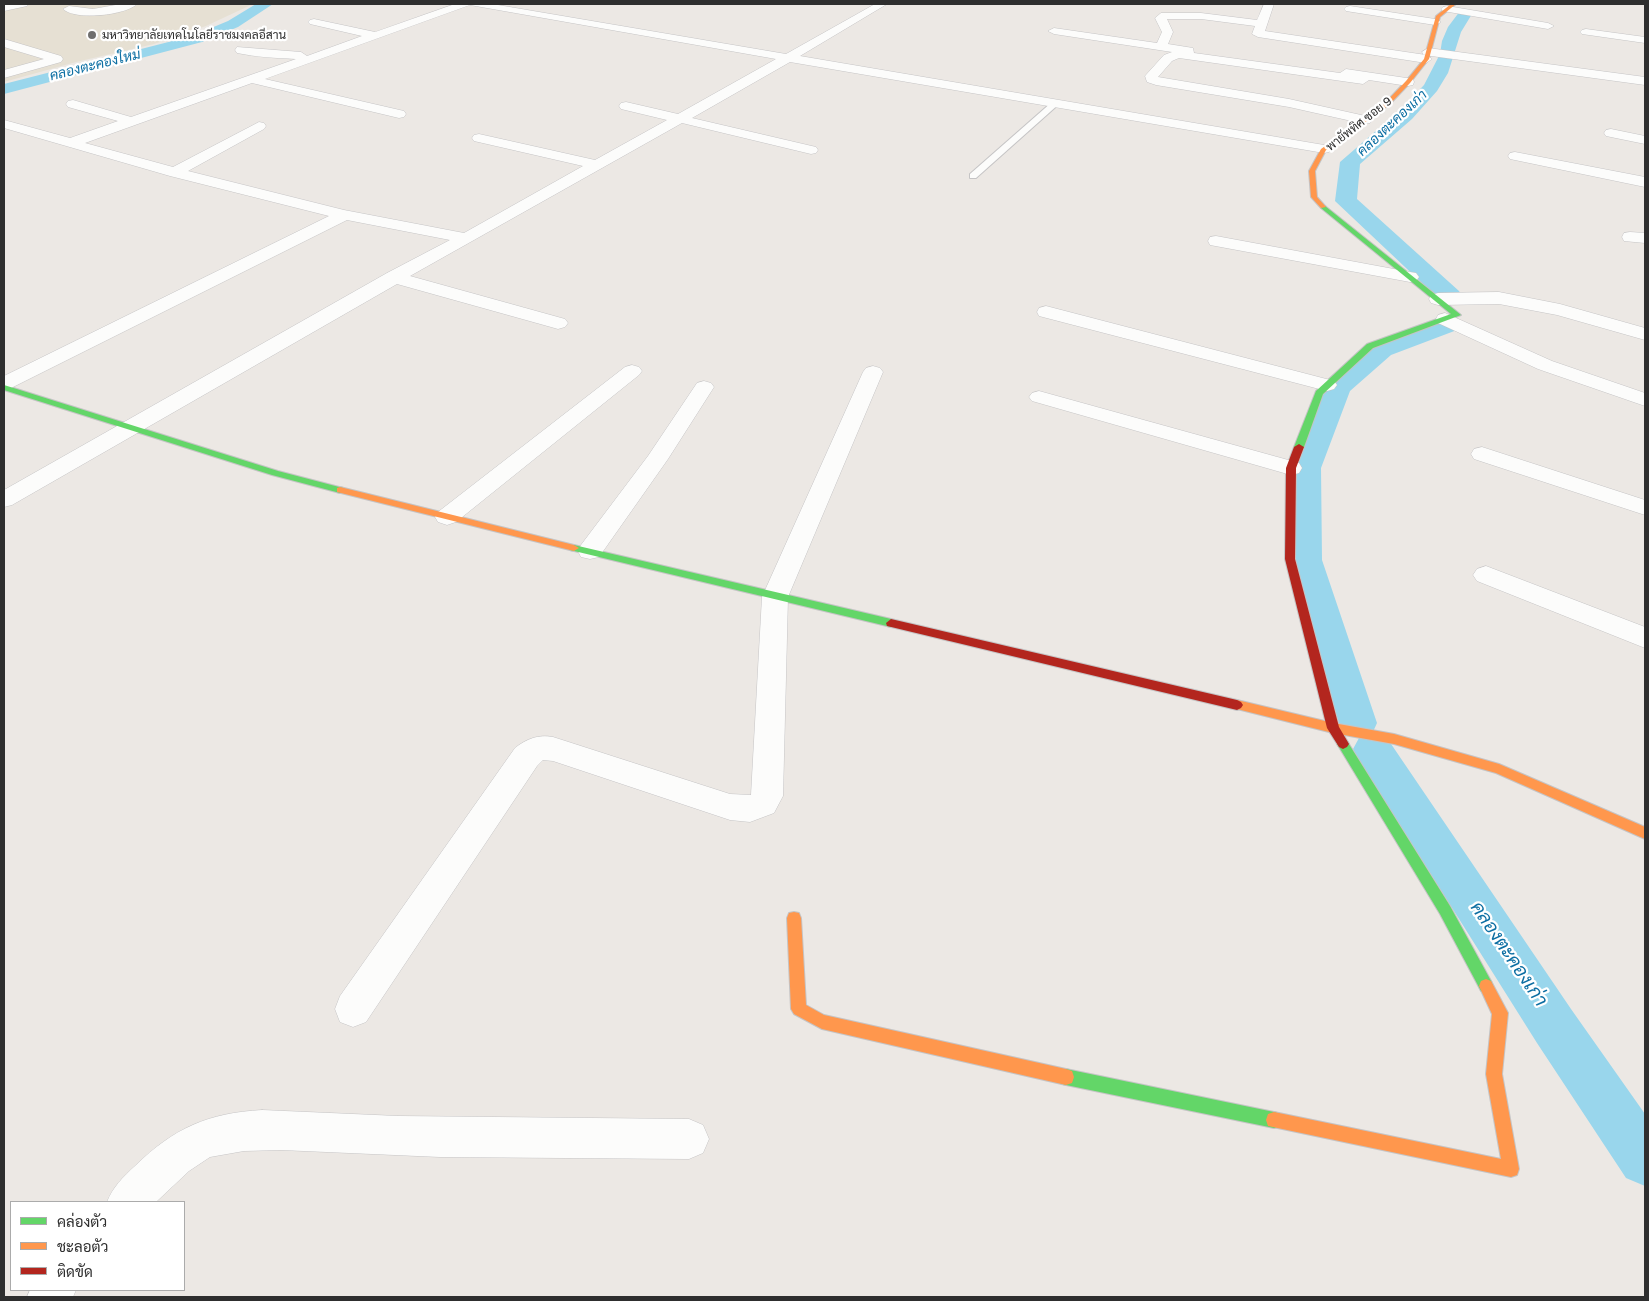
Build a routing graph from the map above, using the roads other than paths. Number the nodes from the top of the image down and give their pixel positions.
1 (23, 4) edge
2 (132, 4) edge
3 (466, 4) edge
4 (474, 4) edge
5 (492, 4) edge
6 (875, 4) edge
7 (1269, 4) edge
8 (1450, 6) edge
9 (4, 8) edge
10 (64, 8) dead end
11 (1350, 9) dead end
12 (314, 22) dead end
13 (1435, 22) junction
14 (1262, 24) junction
15 (1548, 26) dead end
16 (1054, 31) dead end
17 (1586, 32) dead end
18 (374, 35) junction
19 (1645, 40) edge
20 (4, 43) edge
21 (1161, 47) junction
22 (241, 50) dead end
23 (1427, 55) junction
24 (314, 57) junction
25 (790, 57) junction
26 (1250, 64) junction
27 (4, 74) edge
28 (251, 79) junction
29 (1363, 80) dead end
30 (1645, 81) edge
31 (1408, 82) junction
32 (1213, 91) junction
33 (1230, 94) junction
34 (72, 104) dead end
35 (1055, 104) junction
36 (626, 106) dead end
37 (398, 114) dead end
38 (678, 120) junction
39 (1365, 120) junction
40 (131, 121) junction
41 (4, 124) edge
42 (259, 126) dead end
43 (1185, 126) junction
44 (1611, 133) dead end
45 (479, 138) dead end
46 (1645, 140) edge
47 (70, 143) junction
48 (1324, 149) junction
49 (810, 150) dead end
50 (1515, 156) dead end
51 (597, 165) junction
52 (175, 172) junction
53 (973, 176) dead end
54 (1645, 182) edge
55 (346, 214) junction
56 (466, 238) junction
57 (1216, 241) dead end
58 (393, 277) junction
59 (1410, 277) junction
60 (1438, 299) junction
61 (1046, 312) dead end
62 (1451, 317) junction
63 (558, 323) dead end
64 (1645, 334) edge
65 (632, 371) dead end
66 (874, 372) dead end
67 (4, 385) edge
68 (1327, 385) junction
69 (704, 386) dead end
70 (1040, 397) dead end
71 (1645, 400) edge
72 (128, 427) junction
73 (1482, 454) dead end
74 (1291, 468) junction
75 (4, 500) edge
76 (1645, 508) edge
77 (447, 517) junction
78 (590, 551) junction
79 (1486, 575) dead end
80 (775, 597) junction
81 (1645, 638) edge
82 (1333, 728) junction
83 (1645, 833) edge
84 (794, 918) dead end
85 (353, 1009) dead end
86 (689, 1139) dead end
87 (129, 1201) edge

1 - 9 street
2 - 10 street
3 - 18 street
4 - 25 street
5 - 25 street
6 - 25 street
7 - 14 street
8 - 13 street, พายัพทิศ ซอย 9
8 - 15 street
11 - 13 street
12 - 18 street
13 - 23 street, พายัพทิศ ซอย 9
14 - 21 street
14 - 23 street
16 - 21 street
17 - 19 street
18 - 24 street
20 - 27 street
21 - 31 street
22 - 24 street
23 - 30 street
23 - 31 street, พายัพทิศ ซอย 9
24 - 28 street
25 - 35 street
25 - 38 street
26 - 29 street
26 - 32 street
26 - 33 street
28 - 37 street
28 - 40 street
31 - 39 street, พายัพทิศ ซอย 9
32 - 33 street
32 - 43 street
33 - 39 street
34 - 40 street
35 - 43 street
35 - 53 lane
36 - 38 street
38 - 49 street
38 - 51 street
39 - 48 street, พายัพทิศ ซอย 9
40 - 47 street
41 - 47 street
42 - 52 street
43 - 48 street
44 - 46 street
45 - 51 street
47 - 52 street
48 - 59 street, พายัพทิศ ซอย 9
50 - 54 street
51 - 56 street
52 - 55 street
55 - 56 street
55 - 67 street
56 - 58 street
57 - 59 street
58 - 63 street
58 - 72 street
59 - 60 street, พายัพทิศ ซอย 9
60 - 62 street, พายัพทิศ ซอย 9
60 - 64 street
61 - 68 street
62 - 68 street
62 - 71 street, พายัพทิศ ซอย 9
65 - 77 street
66 - 80 street
67 - 72 street
68 - 74 street
69 - 78 street
70 - 74 street
72 - 75 street
72 - 77 street
73 - 76 street
74 - 82 street
77 - 78 street
78 - 80 street
79 - 81 street
80 - 82 street
80 - 85 street
82 - 83 street
82 - 84 street
86 - 87 street

